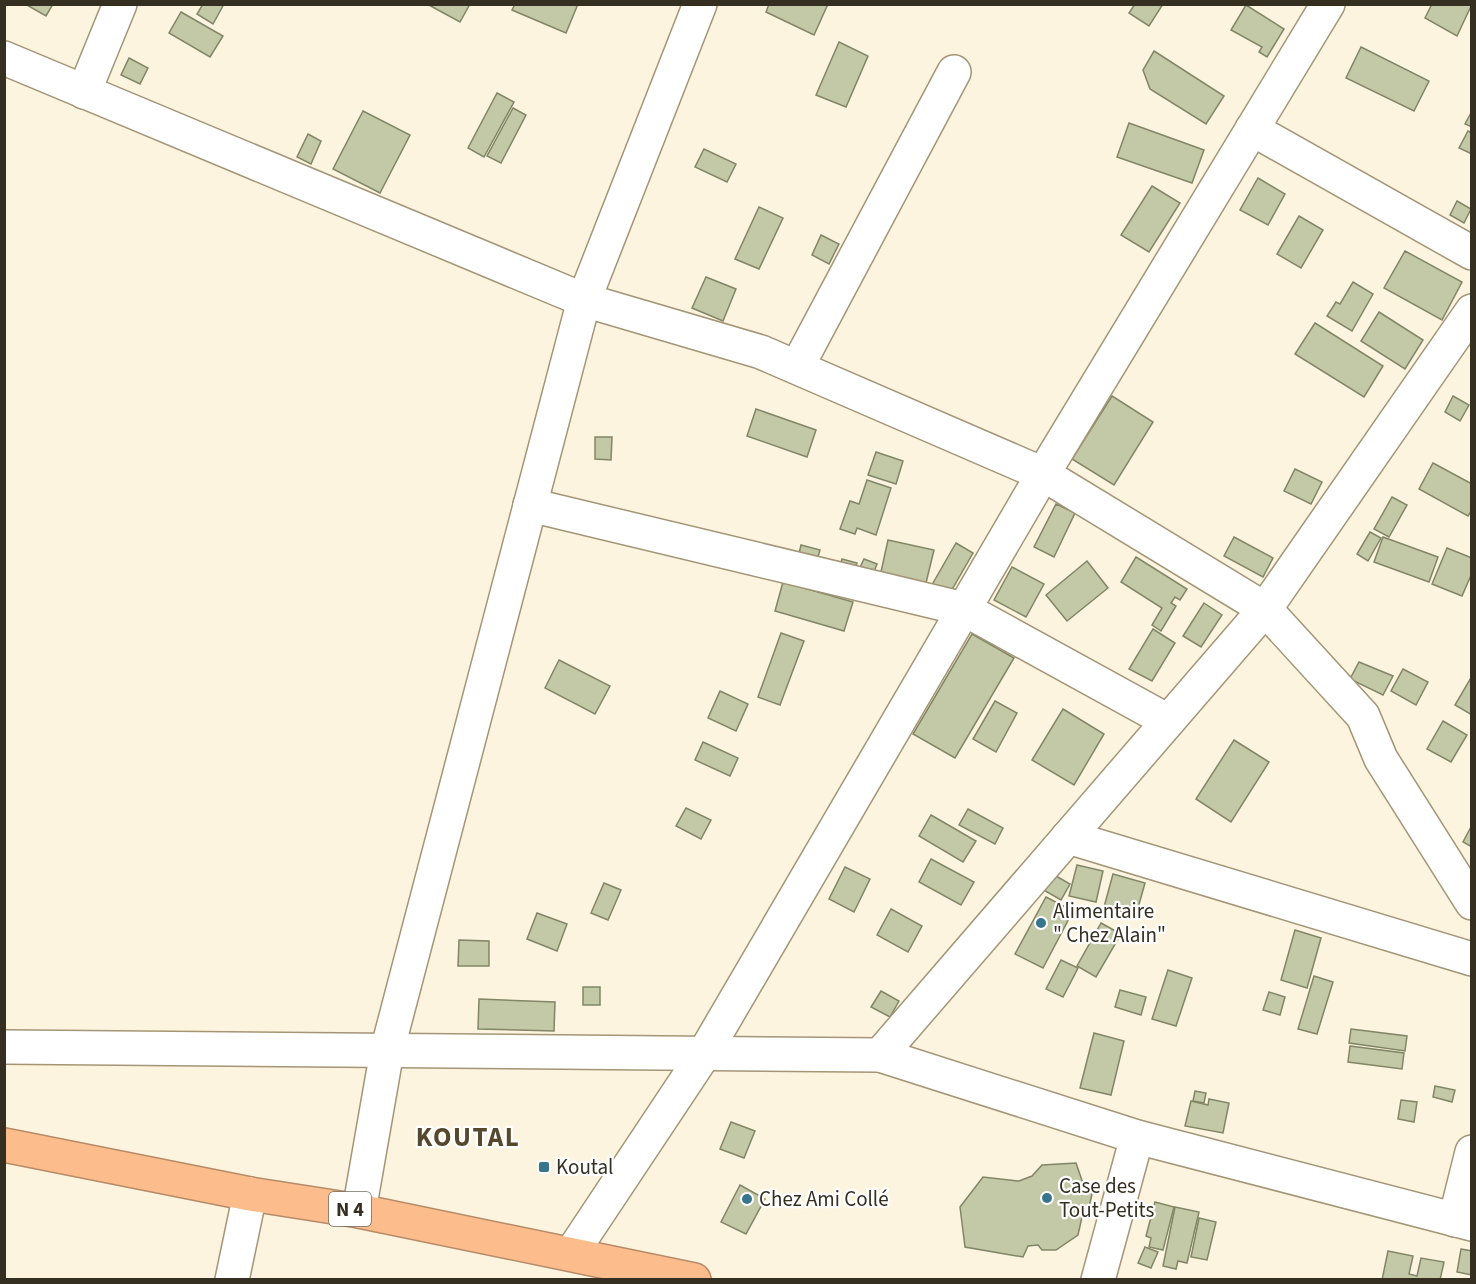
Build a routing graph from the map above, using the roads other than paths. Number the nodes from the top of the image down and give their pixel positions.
1 (120, 4) edge
2 (700, 4) edge
3 (1328, 4) edge
4 (4, 58) edge
5 (954, 72) dead end
6 (84, 92) junction
7 (1252, 129) junction
8 (1472, 253) edge
9 (584, 300) junction
10 (1472, 311) edge
11 (797, 367) junction
12 (1043, 474) junction
13 (530, 505) junction
14 (964, 609) junction
15 (1265, 609) junction
16 (1168, 721) junction
17 (1068, 837) junction
18 (1472, 903) edge
19 (1472, 959) edge
20 (4, 1047) edge
21 (387, 1051) junction
22 (704, 1054) junction
23 (880, 1056) junction
24 (1137, 1137) junction
25 (4, 1145) edge
26 (1472, 1152) edge
27 (250, 1194) junction
28 (359, 1211) junction
29 (1463, 1222) edge
30 (571, 1254) junction
31 (232, 1280) edge
32 (694, 1280) edge
33 (1098, 1280) edge

1 - 6 street
2 - 9 street
3 - 7 street
4 - 6 street
5 - 11 street
6 - 9 street
7 - 8 street
7 - 12 street
9 - 11 street
9 - 13 street
10 - 15 street
11 - 12 street
12 - 14 street
12 - 15 street
13 - 14 street
13 - 21 street
14 - 16 street
14 - 22 street
15 - 16 street
15 - 18 street
16 - 17 street
17 - 19 street
17 - 23 street
20 - 21 street
21 - 22 street
21 - 28 street
22 - 23 street
22 - 30 street
23 - 24 street
24 - 29 street
24 - 33 street
25 - 27 highway, N 4
26 - 29 street
27 - 28 highway, N 4
27 - 31 street
28 - 30 highway, N 4
30 - 32 highway, N 4

